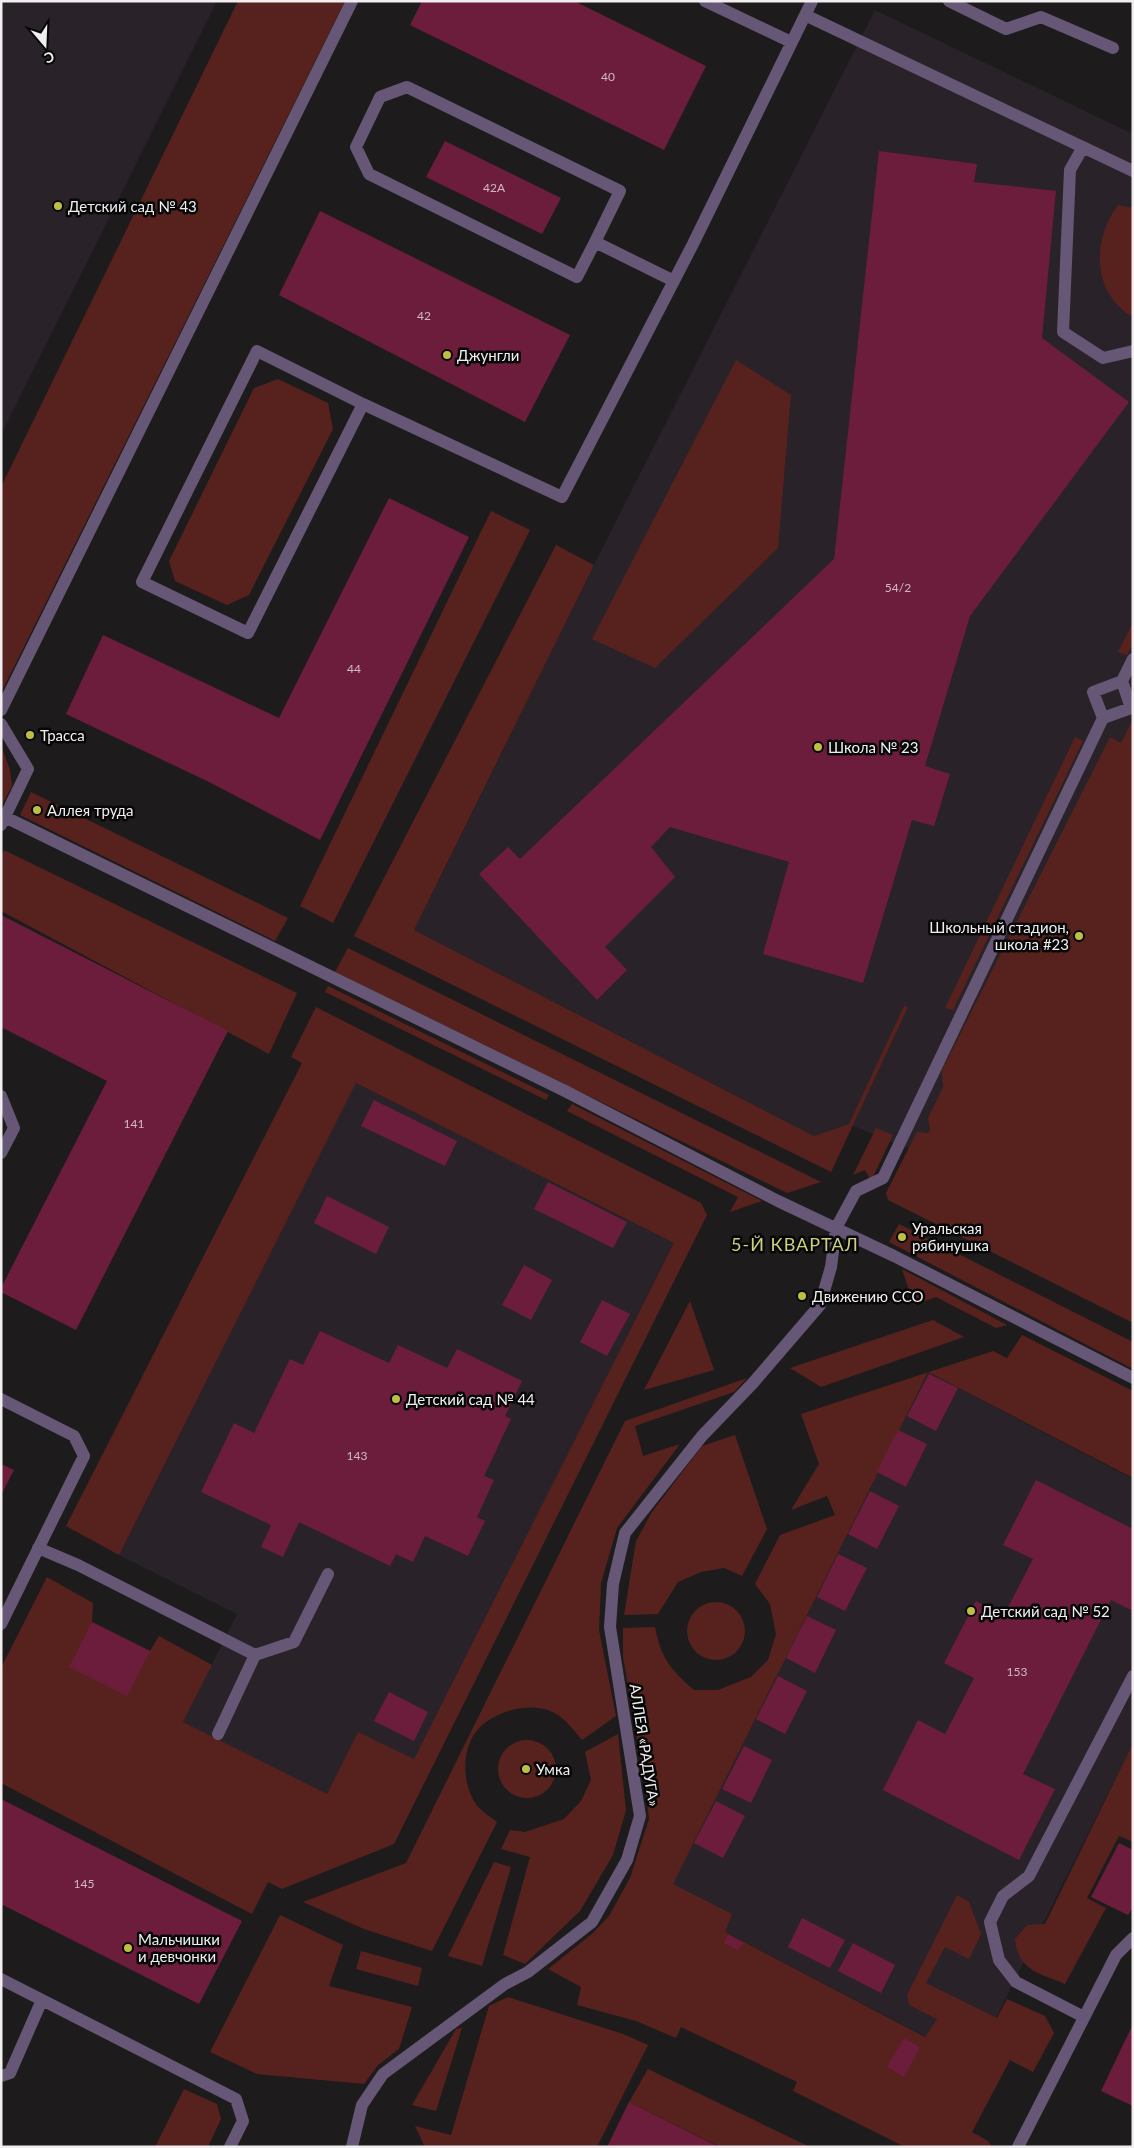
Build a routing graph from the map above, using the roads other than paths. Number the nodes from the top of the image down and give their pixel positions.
1 (352, 1) edge
2 (705, 1) edge
3 (812, 1) edge
4 (948, 1) edge
5 (805, 15) junction
6 (791, 42) junction
7 (1113, 48) dead end
8 (1083, 147) junction
9 (1133, 171) edge
10 (595, 242) junction
11 (674, 281) junction
12 (1133, 350) edge
13 (363, 404) junction
14 (1133, 659) edge
15 (1122, 681) junction
16 (1, 710) edge
17 (1103, 718) junction
18 (1, 724) edge
19 (3, 821) edge
20 (1, 1096) edge
21 (1, 1152) edge
22 (836, 1228) junction
23 (1133, 1378) edge
24 (1, 1399) edge
25 (38, 1548) junction
26 (328, 1574) dead end
27 (1, 1624) edge
28 (255, 1655) junction
29 (1133, 1676) edge
30 (218, 1734) dead end
31 (1133, 1938) edge
32 (1, 1979) edge
33 (42, 2000) junction
34 (1084, 2017) junction
35 (1, 2076) edge
36 (230, 2147) edge
37 (352, 2147) edge
38 (1018, 2147) edge

1 - 16 street
2 - 6 street
3 - 5 street
4 - 7 street
5 - 6 street
5 - 8 street
6 - 11 street
8 - 9 street
8 - 12 street
10 - 10 street
10 - 11 street
11 - 13 street
13 - 13 street
14 - 15 street
15 - 17 street
15 - 17 street
17 - 22 street
18 - 19 street
19 - 22 street
20 - 21 street
22 - 23 street
22 - 37 street, АЛЛЕЯ «РАДУГА»
24 - 25 street
25 - 27 street
25 - 28 street
26 - 28 street
28 - 30 street
29 - 34 street
31 - 34 street
32 - 33 street
33 - 35 street
33 - 36 street
34 - 38 street

